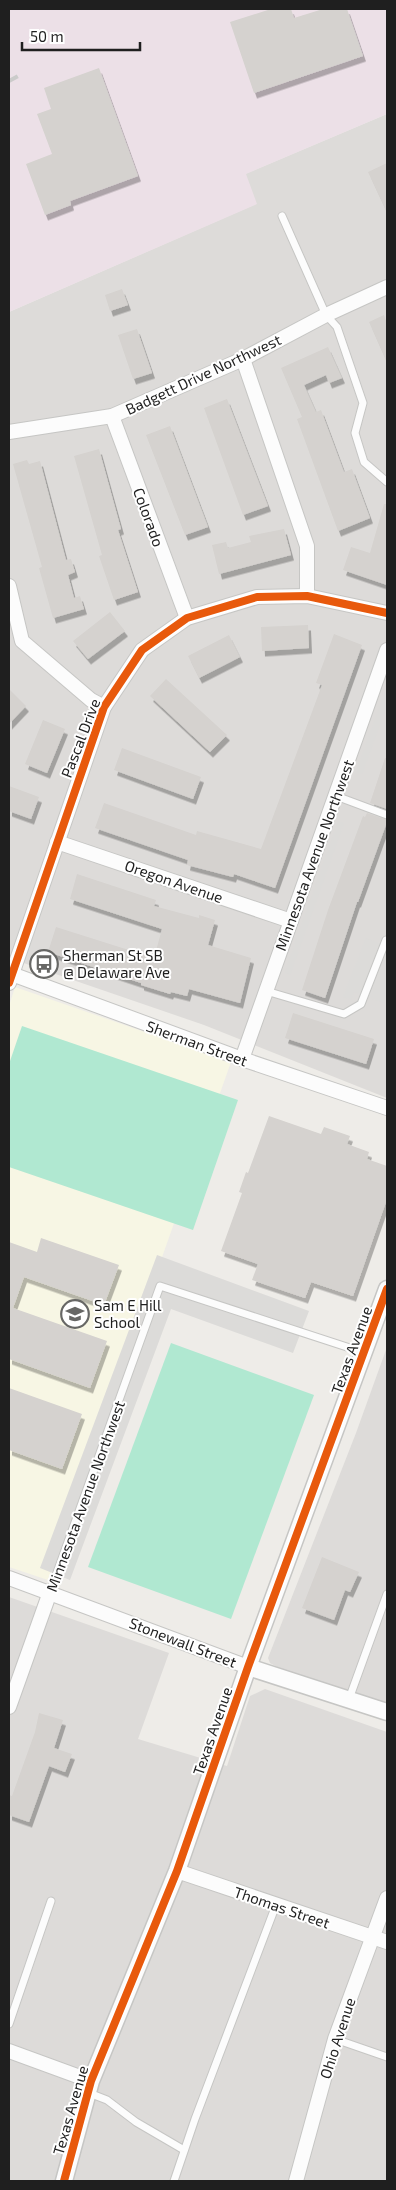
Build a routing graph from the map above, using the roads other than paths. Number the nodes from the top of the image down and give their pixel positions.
1 (282, 216) dead end
2 (387, 287) edge
3 (326, 315) junction
4 (243, 359) junction
5 (112, 416) junction
6 (9, 432) edge
7 (387, 482) edge
8 (9, 586) edge
9 (307, 596) junction
10 (387, 613) edge
11 (187, 618) junction
12 (387, 650) edge
13 (104, 707) junction
14 (336, 796) junction
15 (387, 815) edge
16 (57, 842) junction
17 (291, 921) junction
18 (386, 940) edge
19 (10, 977) edge
20 (266, 991) junction
21 (242, 1060) junction
22 (387, 1108) edge
23 (387, 1289) edge
24 (364, 1354) junction
25 (9, 1578) edge
26 (50, 1592) junction
27 (387, 1594) edge
28 (248, 1667) junction
29 (349, 1699) junction
30 (9, 1707) edge
31 (387, 1712) edge
32 (177, 1872) junction
33 (387, 1898) edge
34 (51, 1901) dead end
35 (276, 1905) junction
36 (372, 1937) junction
37 (387, 1942) edge
38 (9, 2024) edge
39 (335, 2039) junction
40 (9, 2051) edge
41 (387, 2057) edge
42 (89, 2087) junction
43 (184, 2150) junction
44 (64, 2181) edge
45 (174, 2181) edge
46 (296, 2181) edge

1 - 3 lane
2 - 3 street, Badgett Drive Northwest
3 - 4 street, Badgett Drive Northwest
3 - 7 lane
4 - 5 street, Badgett Drive Northwest
4 - 9 street
5 - 6 street, Badgett Drive Northwest
5 - 11 street, Colorado
8 - 13 street
9 - 10 street, Pascal Drive
9 - 11 street, Pascal Drive
11 - 13 street, Pascal Drive
12 - 14 street, Minnesota Avenue Northwest
13 - 16 street, Pascal Drive
14 - 15 lane
14 - 17 street, Minnesota Avenue Northwest
16 - 17 street, Oregon Avenue
16 - 19 street, Pascal Drive
17 - 20 street, Minnesota Avenue Northwest
18 - 20 lane
19 - 21 street, Sherman Street
20 - 21 street, Minnesota Avenue Northwest
21 - 22 street, Sherman Street
23 - 24 street, Texas Avenue
24 - 26 lane, Minnesota Avenue Northwest
24 - 28 street, Texas Avenue
25 - 26 street, Stonewall Street
26 - 28 street, Stonewall Street
26 - 30 street, Minnesota Avenue Northwest
27 - 29 lane
28 - 29 street, Stonewall Street
28 - 32 street, Texas Avenue
29 - 31 street, Stonewall Street
32 - 35 street, Thomas Street
32 - 42 street, Texas Avenue
33 - 36 street, Ohio Avenue
34 - 38 lane
35 - 36 street, Thomas Street
35 - 43 lane
36 - 37 street, Thomas Street
36 - 39 street, Ohio Avenue
39 - 41 lane
39 - 46 street, Ohio Avenue
40 - 42 street
42 - 43 lane
42 - 44 street, Texas Avenue
43 - 45 lane

